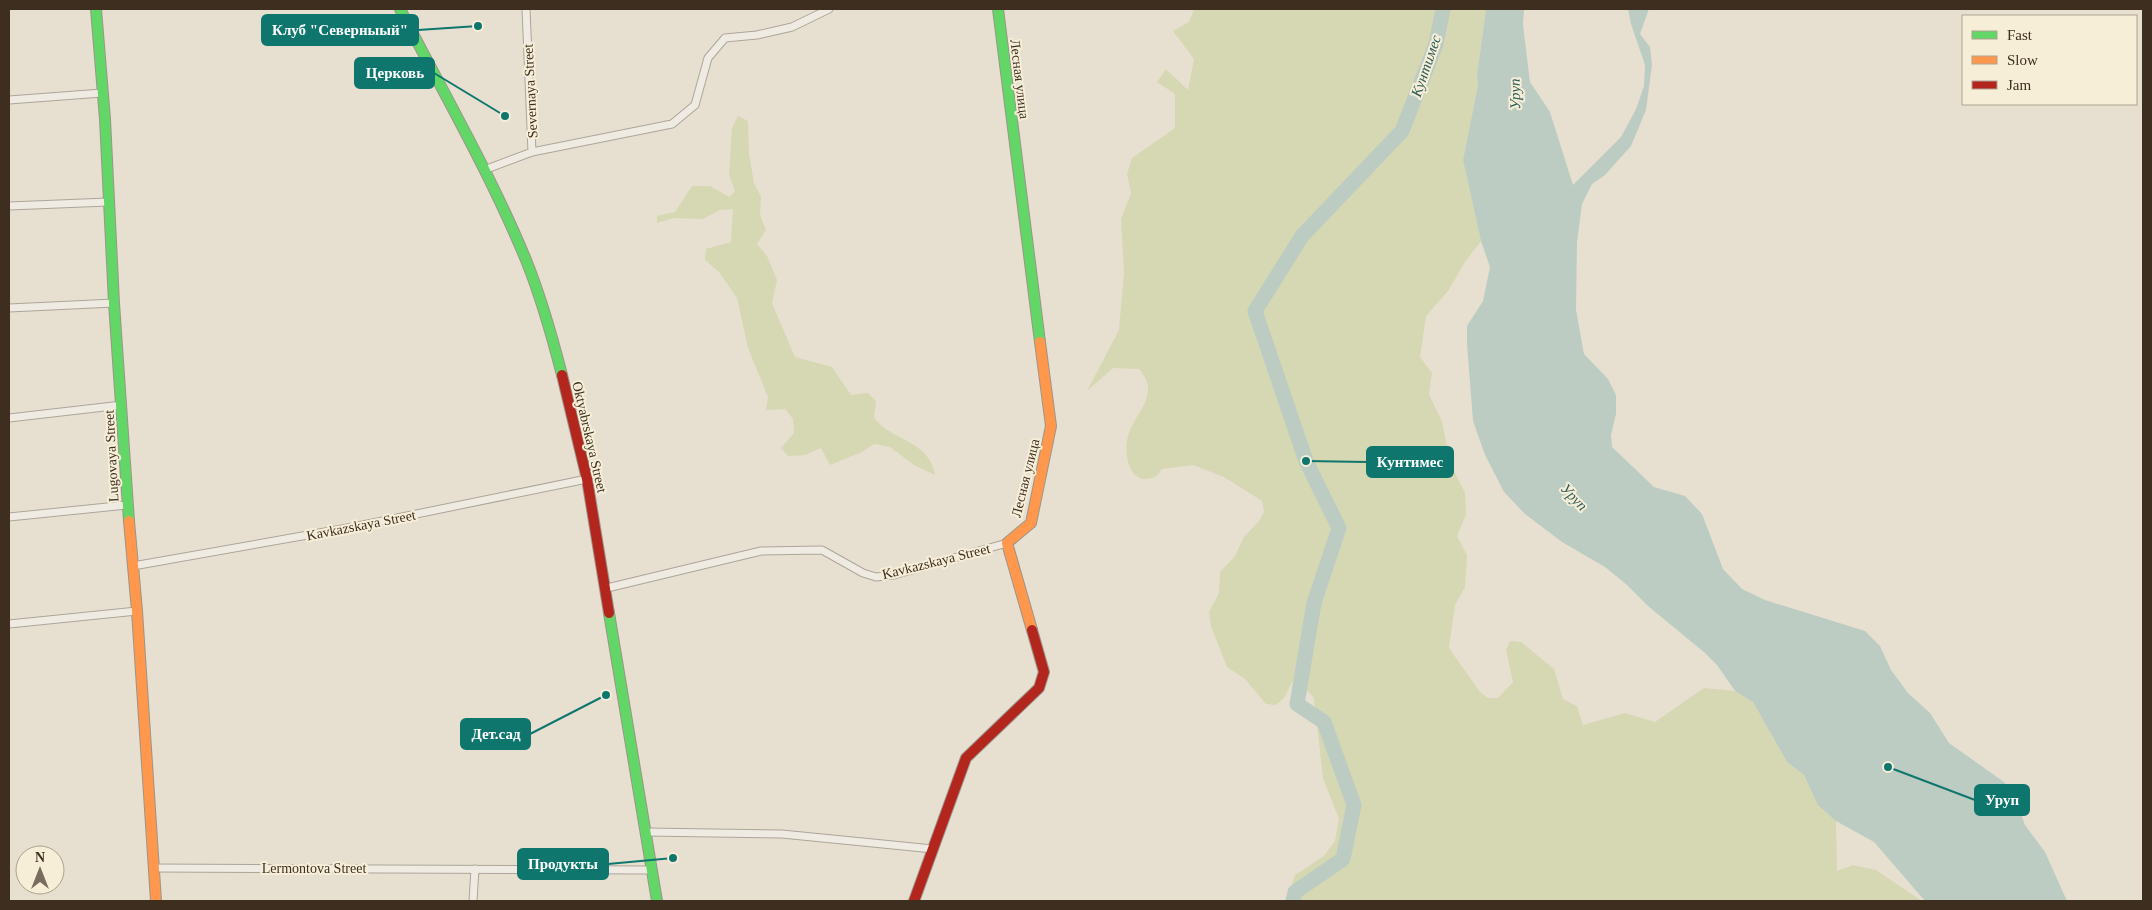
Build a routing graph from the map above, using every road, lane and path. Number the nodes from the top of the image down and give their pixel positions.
1 (96, 9) edge
2 (400, 9) edge
3 (526, 9) edge
4 (829, 9) edge
5 (998, 9) edge
6 (102, 93) junction
7 (9, 100) edge
8 (532, 152) junction
9 (484, 170) junction
10 (108, 202) junction
11 (9, 206) edge
12 (114, 303) junction
13 (9, 308) edge
14 (122, 405) junction
15 (9, 418) edge
16 (587, 479) junction
17 (127, 505) junction
18 (9, 517) edge
19 (1007, 543) junction
20 (133, 566) junction
21 (606, 588) junction
22 (137, 611) junction
23 (9, 624) edge
24 (646, 832) junction
25 (933, 849) junction
26 (154, 868) junction
27 (475, 869) junction
28 (652, 870) junction
29 (156, 901) edge
30 (473, 901) edge
31 (657, 901) edge
32 (914, 901) edge

1 - 6 street, Lugovaya Street
2 - 9 street, Oktyabrskaya Street
3 - 8 street, Severnaya Street
4 - 8 street
5 - 19 street, Лесная улица
6 - 7 street
6 - 10 street, Lugovaya Street
8 - 9 street, Severnaya Street
9 - 16 street, Oktyabrskaya Street
10 - 11 street
10 - 12 street, Lugovaya Street
12 - 13 street
12 - 14 street, Lugovaya Street
14 - 15 street
14 - 17 street, Lugovaya Street
16 - 20 street, Kavkazskaya Street
16 - 21 street, Oktyabrskaya Street
17 - 18 street
17 - 20 street, Lugovaya Street
19 - 21 street, Kavkazskaya Street
19 - 25 street
20 - 22 street, Lugovaya Street
21 - 24 street, Oktyabrskaya Street
22 - 23 street
22 - 26 street, Lugovaya Street
24 - 25 street
24 - 28 street, Oktyabrskaya Street
25 - 32 street
26 - 27 street, Lermontova Street
26 - 29 street, Lugovaya Street
27 - 28 street, Lermontova Street
27 - 30 street
28 - 31 street, Oktyabrskaya Street

